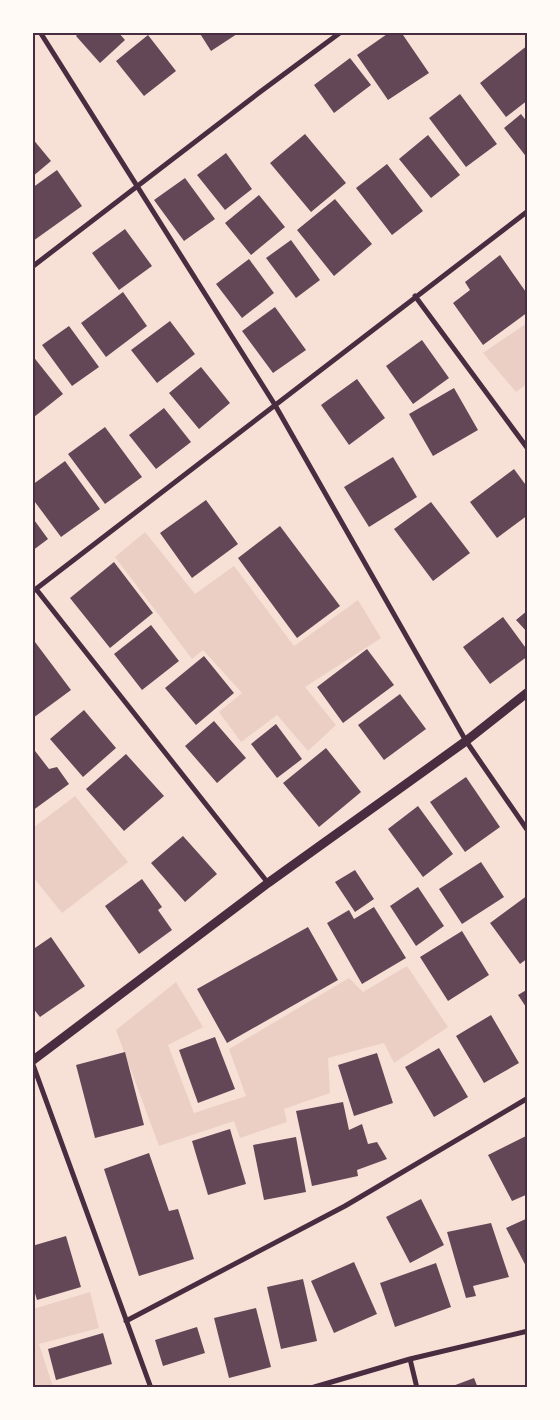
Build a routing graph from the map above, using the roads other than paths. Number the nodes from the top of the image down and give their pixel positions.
1 (40, 32) edge
2 (342, 32) edge
3 (138, 186) junction
4 (528, 211) edge
5 (32, 267) edge
6 (415, 296) junction
7 (275, 405) junction
8 (528, 449) edge
9 (34, 591) edge
10 (528, 692) edge
11 (466, 742) junction
12 (528, 831) edge
13 (268, 883) junction
14 (32, 1062) edge
15 (528, 1098) edge
16 (126, 1321) junction
17 (528, 1332) edge
18 (410, 1359) junction
19 (151, 1388) edge
20 (311, 1388) edge
21 (418, 1388) edge

1 - 3 street
2 - 3 street
3 - 5 street
3 - 7 street
4 - 6 street
6 - 7 street
6 - 8 street
7 - 9 street
7 - 11 street
9 - 13 street
10 - 11 street
11 - 12 street
11 - 13 street
13 - 14 street
14 - 16 street
15 - 16 street
16 - 19 street
17 - 18 street
18 - 20 street
18 - 21 street

